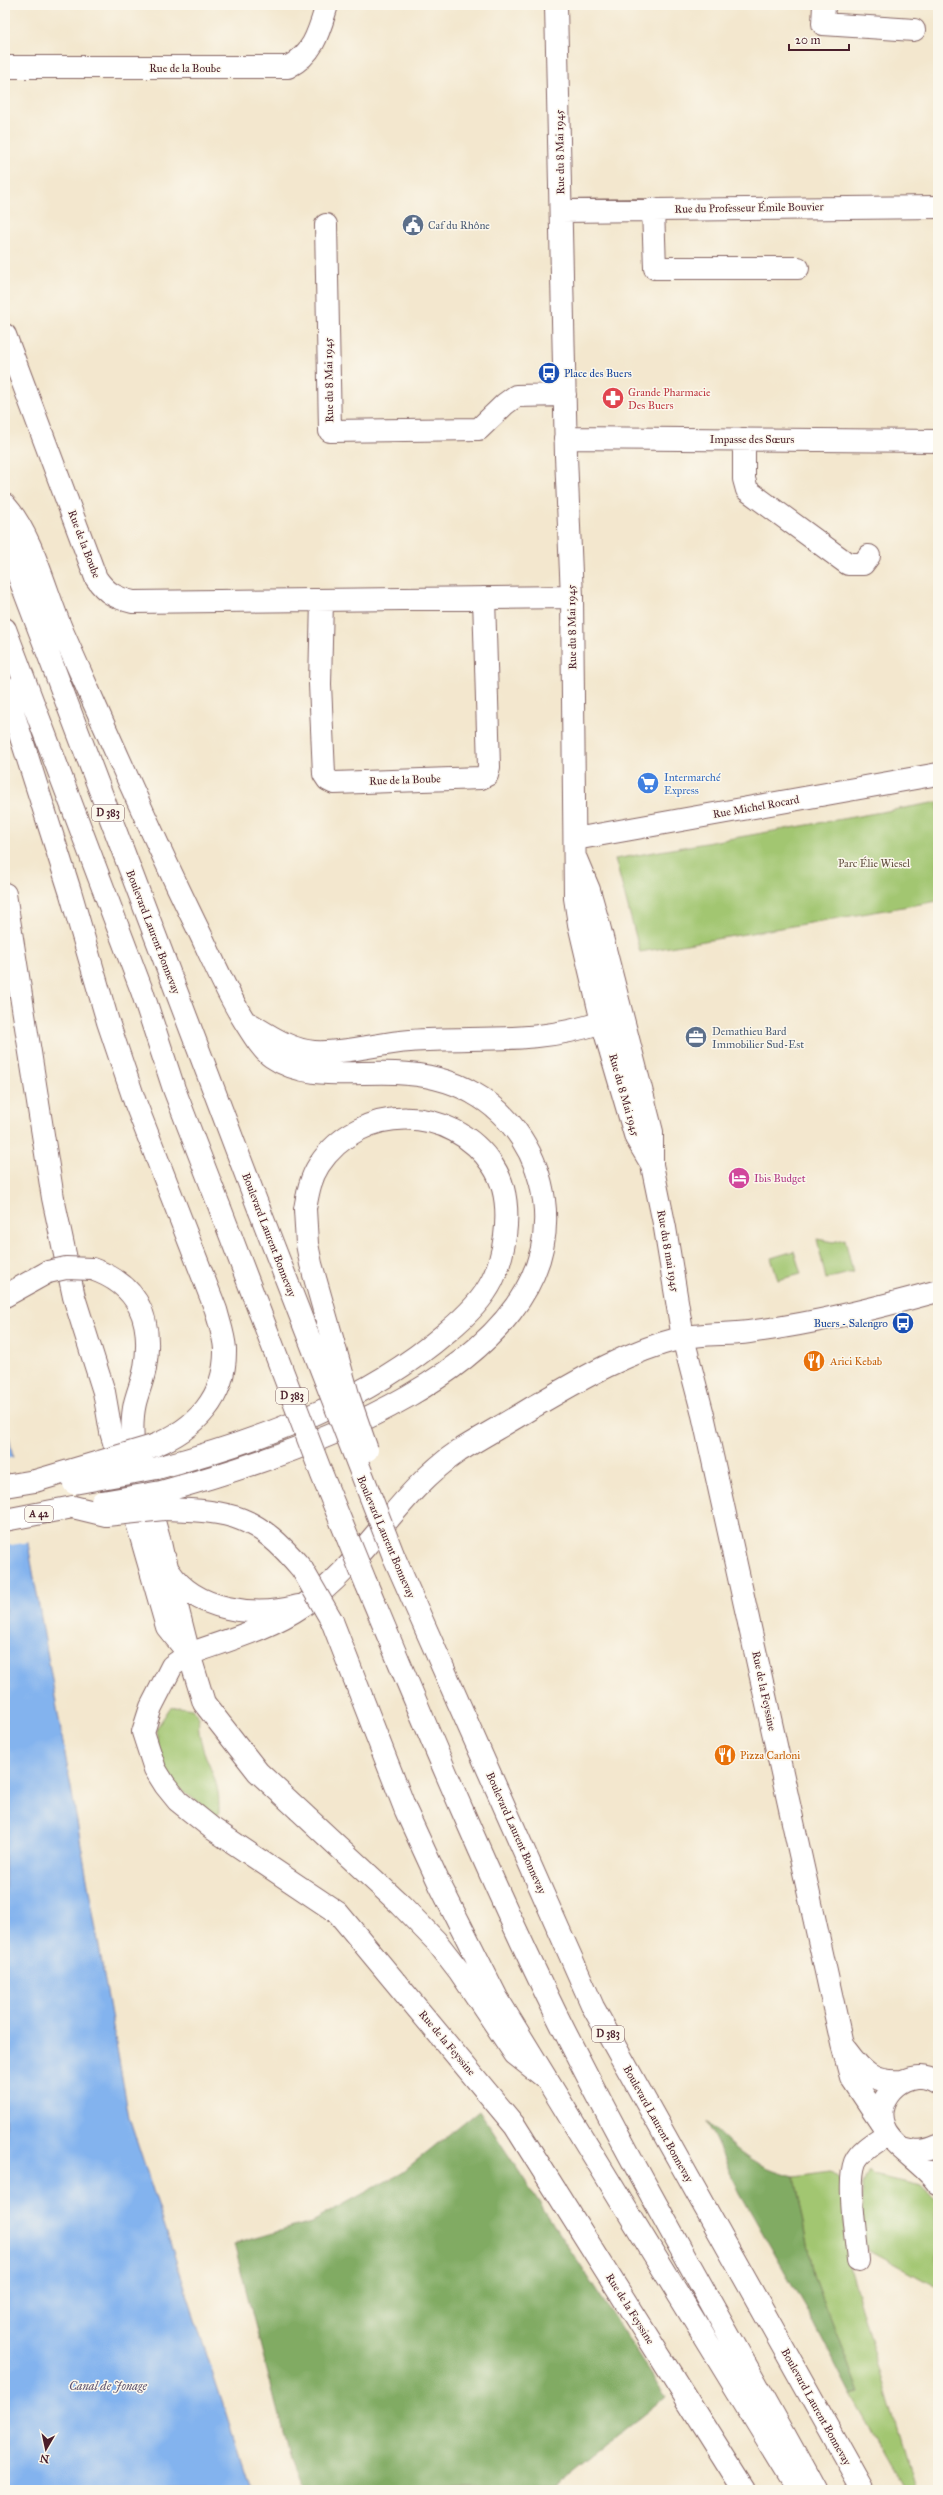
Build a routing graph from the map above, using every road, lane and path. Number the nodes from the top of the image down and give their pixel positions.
1 (327, 5) edge
2 (556, 5) edge
3 (824, 5) edge
4 (914, 30) dead end
5 (5, 67) edge
6 (938, 207) edge
7 (653, 209) junction
8 (561, 211) junction
9 (326, 225) dead end
10 (798, 268) dead end
11 (5, 335) edge
12 (565, 395) junction
13 (566, 438) junction
14 (744, 439) junction
15 (938, 441) edge
16 (5, 506) edge
17 (5, 540) edge
18 (869, 556) dead end
19 (572, 597) junction
20 (484, 598) junction
21 (322, 600) junction
22 (5, 630) edge
23 (5, 687) edge
24 (938, 774) edge
25 (575, 849) junction
26 (5, 894) edge
27 (244, 1021) junction
28 (602, 1022) junction
29 (624, 1024) junction
30 (652, 1165) junction
31 (938, 1291) edge
32 (5, 1296) edge
33 (683, 1338) junction
34 (35, 1481) junction
35 (5, 1486) edge
36 (162, 1500) junction
37 (372, 1506) junction
38 (5, 1520) edge
39 (164, 1559) junction
40 (305, 1605) junction
41 (189, 1654) junction
42 (842, 2044) junction
43 (543, 2076) junction
44 (934, 2078) edge
45 (902, 2081) junction
46 (891, 2136) junction
47 (938, 2146) edge
48 (938, 2184) edge
49 (858, 2261) dead end
50 (744, 2490) edge
51 (798, 2490) edge
52 (815, 2490) edge
53 (863, 2490) edge

1 - 5 main road, Rue de la Boube
2 - 8 main road, Rue du 8 Mai 1945
3 - 4 main road
6 - 7 main road, Rue du Professeur Émile Bouvier
7 - 8 main road, Rue du Professeur Émile Bouvier
7 - 10 main road
8 - 12 main road, Rue du 8 Mai 1945
9 - 12 main road, Rue du 8 Mai 1945
11 - 21 main road, Rue de la Boube
12 - 13 main road, Rue du 8 Mai 1945
13 - 14 main road, Impasse des Sœurs
13 - 19 main road, Rue du 8 Mai 1945
14 - 15 main road, Impasse des Sœurs
14 - 18 main road
16 - 27 main road
17 - 37 main road, Boulevard Laurent Bonnevay / D 383, bridge
19 - 20 main road, Rue de la Boube
19 - 25 main road, Rue du 8 Mai 1945
20 - 21 main road, Rue de la Boube
20 - 21 main road, Rue de la Boube
22 - 52 main road, D 383, bridge
23 - 34 main road, bridge
24 - 25 main road, Rue Michel Rocard
25 - 28 main road, Rue du 8 Mai 1945
25 - 29 main road, Rue du 8 Mai 1945
26 - 41 main road
27 - 28 main road
27 - 36 main road
28 - 29 main road
28 - 30 main road, Rue du 8 Mai 1945
29 - 30 main road, Rue du 8 Mai 1945
30 - 33 main road, Rue du 8 mai 1945
31 - 33 main road
32 - 39 main road, bridge
33 - 40 main road
33 - 42 main road, Rue de la Feyssine
34 - 35 main road
34 - 37 main road, bridge
36 - 38 main road, A 42, bridge
36 - 43 main road, bridge
37 - 53 main road, Boulevard Laurent Bonnevay / D 383, bridge
39 - 40 main road
39 - 41 main road
40 - 41 main road, Rue de la Feyssine
41 - 43 main road
41 - 50 main road, Rue de la Feyssine
42 - 45 main road, Rue de la Feyssine
42 - 46 main road, Rue de la Feyssine
43 - 51 main road
44 - 45 main road, Rue de la Feyssine
45 - 46 main road
46 - 47 main road
46 - 48 main road, Rue de la Feyssine
46 - 49 main road

